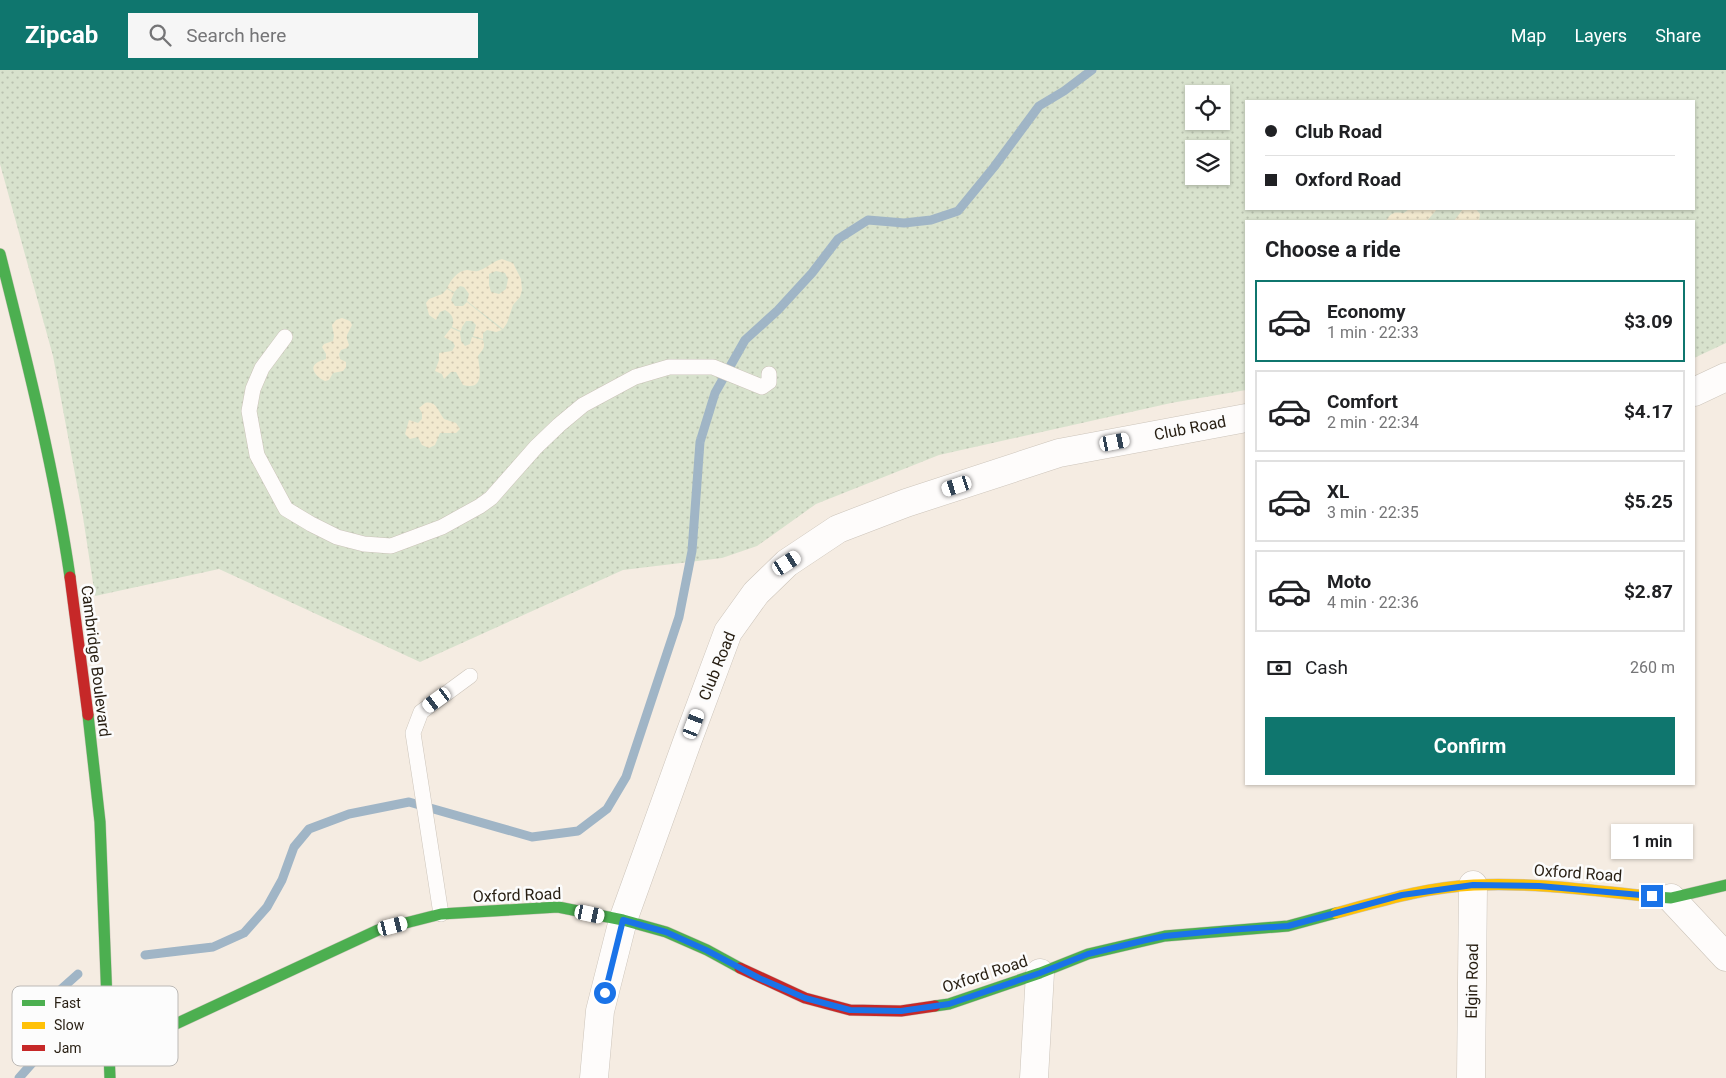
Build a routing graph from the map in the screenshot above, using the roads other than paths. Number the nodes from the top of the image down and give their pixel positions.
1 (0, 254) edge
2 (285, 337) dead end
3 (769, 374) dead end
4 (1726, 377) edge
5 (1695, 392) edge
6 (1245, 418) edge
7 (470, 676) dead end
8 (1473, 885) junction
9 (1726, 885) edge
10 (1671, 898) junction
11 (441, 914) junction
12 (623, 920) junction
13 (1726, 957) edge
14 (1040, 973) junction
15 (107, 986) edge
16 (178, 1023) edge
17 (594, 1078) edge
18 (1034, 1078) edge
19 (1471, 1078) edge

1 - 15 street, Cambridge Boulevard
2 - 3 lane
4 - 5 street
6 - 12 street, Club Road
7 - 11 lane
8 - 10 street, Oxford Road
8 - 14 street, Oxford Road
8 - 19 street, Elgin Road
9 - 10 street, Oxford Road
10 - 13 street
11 - 12 street, Oxford Road
11 - 16 street, Oxford Road
12 - 14 street, Oxford Road
12 - 17 street, Club Road
14 - 18 street

